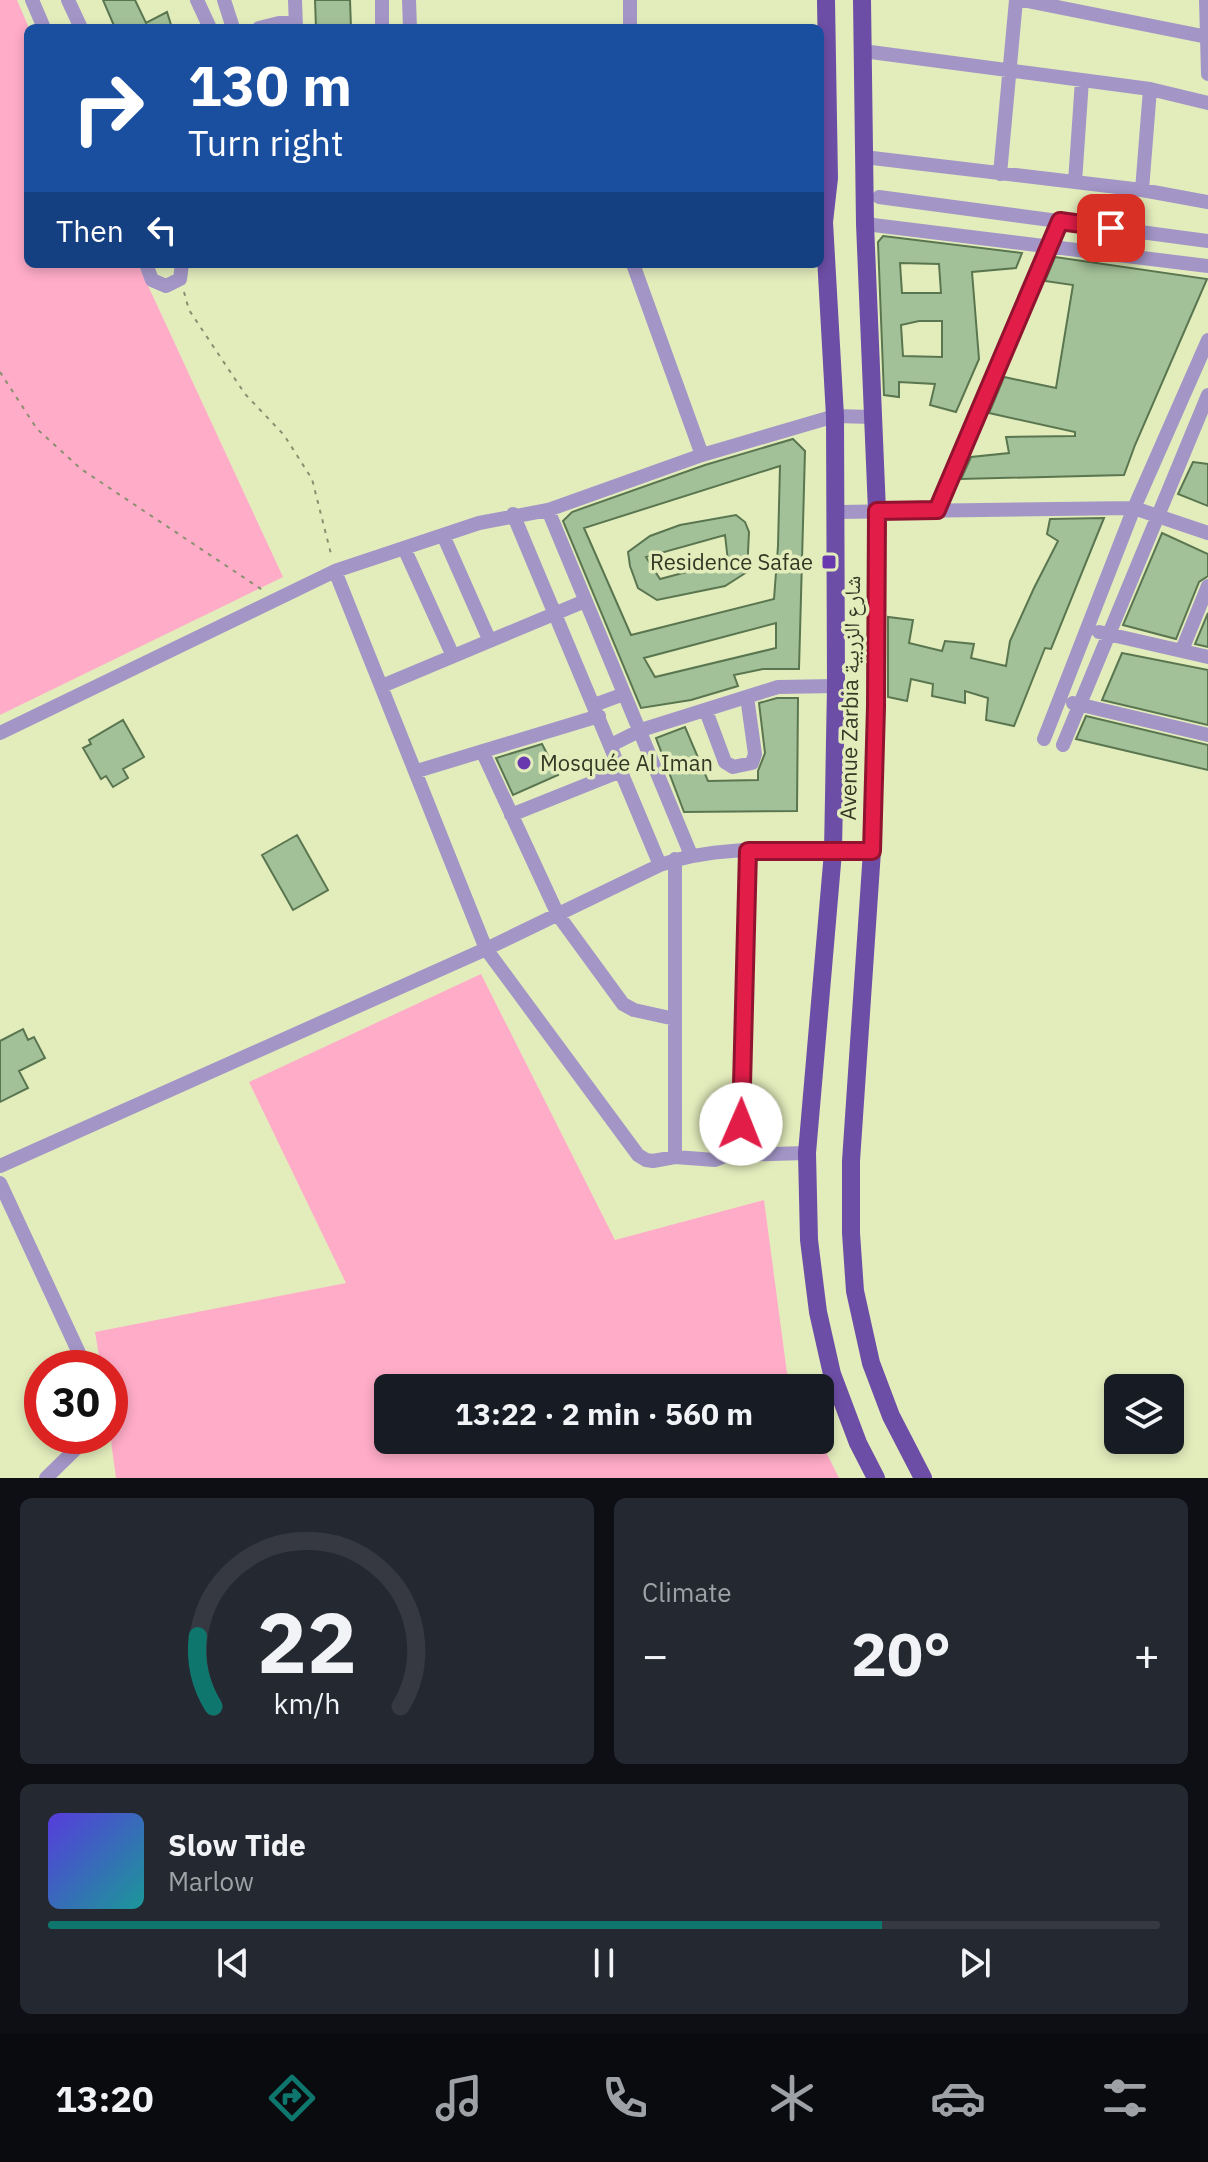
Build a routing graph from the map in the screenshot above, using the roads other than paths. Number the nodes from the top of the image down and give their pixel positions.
1 (32, 0) edge
2 (68, 0) edge
3 (197, 0) edge
4 (224, 0) edge
5 (295, 0) edge
6 (382, 0) edge
7 (409, 0) edge
8 (630, 0) edge
9 (826, 0) edge
10 (862, 0) edge
11 (1019, 0) edge
12 (1206, 0) edge
13 (42, 24) edge
14 (79, 24) edge
15 (208, 24) edge
16 (232, 24) edge
17 (296, 24) edge
18 (382, 24) edge
19 (410, 24) edge
20 (630, 24) edge
21 (1207, 37) edge
22 (863, 51) junction
23 (1010, 71) junction
24 (1208, 74) edge
25 (1082, 80) junction
26 (1150, 89) junction
27 (1208, 103) edge
28 (864, 157) junction
29 (1000, 174) junction
30 (864, 177) junction
31 (829, 178) junction
32 (1075, 182) junction
33 (1142, 190) junction
34 (879, 197) dead end
35 (921, 202) junction
36 (1208, 202) edge
37 (824, 209) edge
38 (1060, 221) junction
39 (865, 224) junction
40 (918, 230) junction
41 (1189, 238) junction
42 (1208, 241) edge
43 (1050, 245) junction
44 (824, 252) edge
45 (1186, 262) junction
46 (1208, 266) edge
47 (148, 268) edge
48 (634, 268) edge
49 (181, 272) edge
50 (1208, 340) edge
51 (1208, 395) edge
52 (835, 416) junction
53 (872, 417) junction
54 (1159, 450) junction
55 (702, 455) junction
56 (1183, 457) junction
57 (1134, 508) junction
58 (548, 510) junction
59 (937, 510) junction
60 (877, 511) junction
61 (838, 512) junction
62 (513, 514) junction
63 (1159, 514) junction
64 (1208, 533) edge
65 (443, 535) junction
66 (404, 548) junction
67 (335, 571) junction
68 (1208, 586) edge
69 (585, 601) junction
70 (553, 613) junction
71 (1088, 627) junction
72 (1107, 635) junction
73 (489, 639) junction
74 (1182, 650) junction
75 (453, 656) junction
76 (1208, 657) edge
77 (382, 686) junction
78 (836, 686) junction
79 (624, 694) junction
80 (747, 697) junction
81 (1061, 700) junction
82 (1080, 705) junction
83 (596, 710) junction
84 (706, 711) junction
85 (641, 730) junction
86 (0, 733) edge
87 (1208, 735) edge
88 (1044, 739) dead end
89 (611, 745) junction
90 (1063, 745) dead end
91 (483, 753) junction
92 (417, 771) junction
93 (621, 771) junction
94 (511, 815) junction
95 (748, 851) junction
96 (872, 851) junction
97 (833, 852) junction
98 (691, 855) junction
99 (675, 859) junction
100 (660, 865) junction
101 (558, 915) junction
102 (486, 949) junction
103 (675, 1019) junction
104 (807, 1153) junction
105 (741, 1155) junction
106 (675, 1157) junction
107 (0, 1166) edge
108 (0, 1183) edge
109 (78, 1350) edge
110 (71, 1454) edge
111 (46, 1478) edge
112 (876, 1478) edge
113 (923, 1478) edge

1 - 13 street
2 - 14 street
3 - 15 street
4 - 16 street
5 - 17 street
6 - 18 street
7 - 19 street
8 - 20 street
9 - 31 main road, Avenue Zarbia شارع الزربية
10 - 22 main road, Avenue Zarbia شارع الزربية
11 - 21 street
11 - 23 street
12 - 21 street
21 - 24 street
22 - 23 street
22 - 28 main road, Avenue Zarbia شارع الزربية
23 - 25 street
23 - 29 street
25 - 26 street
25 - 32 street
26 - 27 street
26 - 33 street
28 - 29 street
28 - 30 main road, Avenue Zarbia شارع الزربية
29 - 32 street
30 - 31 main road
30 - 39 main road, Avenue Zarbia شارع الزربية
31 - 37 main road, Avenue Zarbia شارع الزربية
32 - 33 street
33 - 36 street
34 - 35 street
35 - 38 street
35 - 40 street
38 - 41 street
38 - 43 street
39 - 40 street
39 - 53 main road, Avenue Zarbia شارع الزربية
40 - 43 street
41 - 42 street
41 - 45 street
43 - 45 street
43 - 59 street
44 - 52 main road, Avenue Zarbia شارع الزربية
45 - 46 street
47 - 49 street
48 - 55 street
50 - 54 street
51 - 56 street
52 - 53 street
52 - 55 street
52 - 61 main road, Avenue Zarbia شارع الزربية
53 - 60 main road, Avenue Zarbia شارع الزربية
54 - 56 street
54 - 57 street
55 - 58 street
56 - 63 street
57 - 59 street
57 - 63 street
57 - 71 street
58 - 62 street
58 - 69 street
59 - 60 street
60 - 61 street
60 - 96 main road, Avenue Zarbia شارع الزربية
61 - 78 main road, Avenue Zarbia شارع الزربية
62 - 65 street
62 - 70 street
63 - 64 street
63 - 72 street
65 - 66 street
65 - 73 street
66 - 67 street
66 - 75 street
67 - 77 street
67 - 86 street
68 - 74 street
69 - 70 street
69 - 79 street
70 - 73 street
70 - 83 street
71 - 72 street
71 - 81 street
72 - 74 street
72 - 82 street
73 - 75 street
74 - 76 street
75 - 77 street
77 - 92 street
78 - 80 street
78 - 97 main road, Avenue Zarbia شارع الزربية
79 - 83 street
79 - 85 street
80 - 84 street
80 - 84 street
81 - 82 street
81 - 88 street
82 - 87 street
82 - 90 street
83 - 89 street
83 - 91 street
84 - 85 street
85 - 89 street
85 - 98 street
89 - 93 street
91 - 92 street
91 - 94 street
92 - 102 street
93 - 94 street
93 - 100 street
94 - 101 street
95 - 97 street
95 - 98 street
95 - 105 street
96 - 97 street
96 - 113 main road, Avenue Zarbia شارع الزربية
97 - 104 main road, Avenue Zarbia شارع الزربية
98 - 99 street
99 - 100 street
99 - 103 street
100 - 101 street
101 - 102 street
101 - 103 street
102 - 106 street
102 - 107 street
103 - 106 street
104 - 105 street
104 - 112 main road, Avenue Zarbia شارع الزربية
105 - 106 street
108 - 109 street
110 - 111 street

